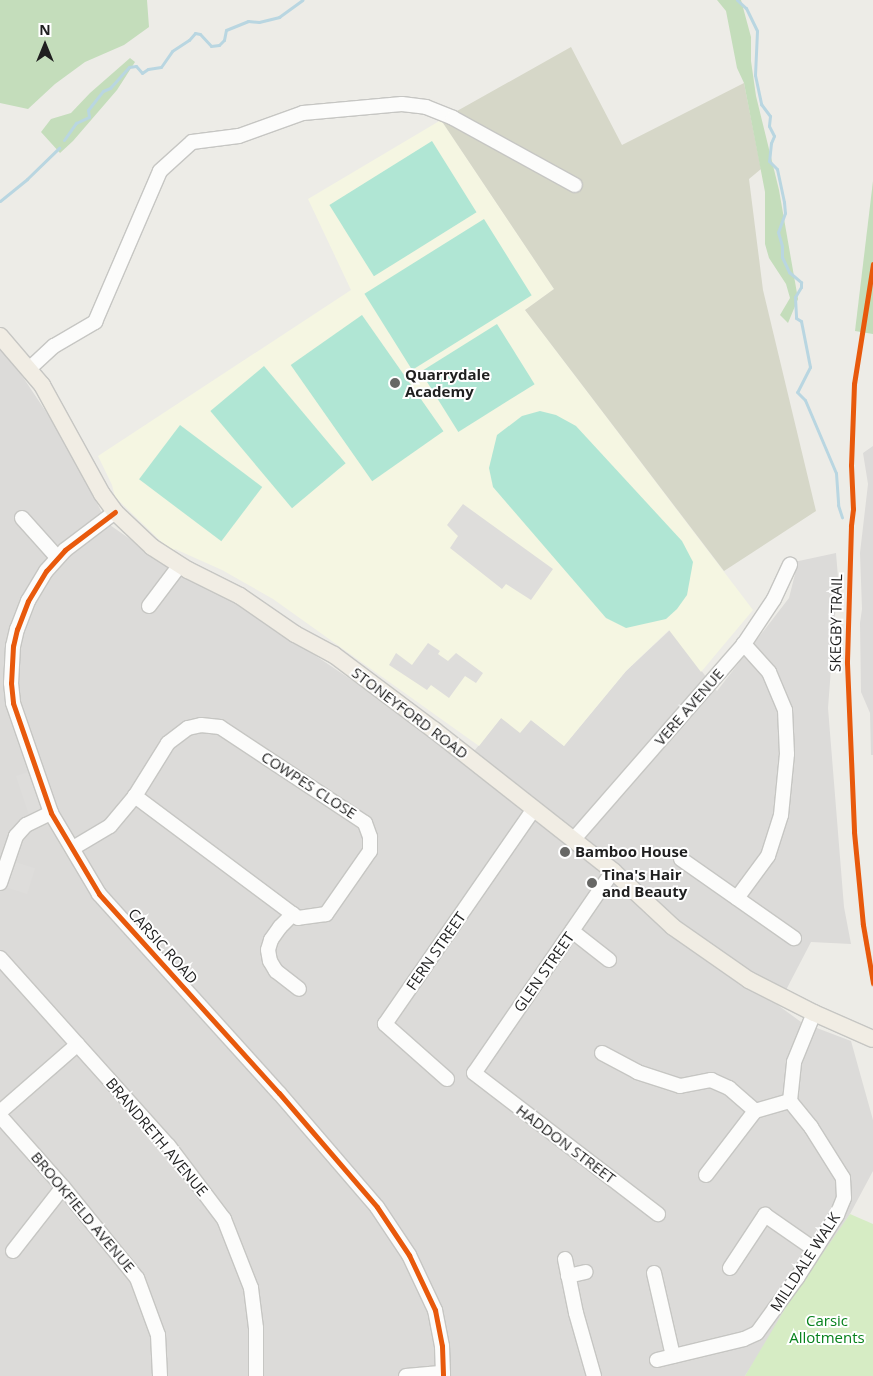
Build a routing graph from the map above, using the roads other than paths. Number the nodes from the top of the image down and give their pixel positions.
1 (576, 185) dead end
2 (0, 336) edge
3 (29, 369) junction
4 (115, 512) junction
5 (22, 518) dead end
6 (58, 558) junction
7 (790, 564) dead end
8 (180, 565) junction
9 (149, 606) dead end
10 (744, 644) junction
11 (135, 796) junction
12 (534, 809) junction
13 (51, 813) junction
14 (573, 840) junction
15 (73, 848) junction
16 (681, 859) dead end
17 (3, 862) edge
18 (613, 872) junction
19 (0, 883) edge
20 (737, 898) junction
21 (293, 914) junction
22 (572, 931) junction
23 (794, 938) dead end
24 (0, 958) edge
25 (609, 960) dead end
26 (299, 989) dead end
27 (814, 1013) junction
28 (873, 1039) edge
29 (78, 1044) junction
30 (602, 1054) dead end
31 (474, 1073) joint
32 (447, 1079) dead end
33 (790, 1101) junction
34 (755, 1111) junction
35 (0, 1114) edge
36 (706, 1175) dead end
37 (63, 1187) junction
38 (658, 1214) dead end
39 (814, 1249) junction
40 (14, 1251) dead end
41 (565, 1259) dead end
42 (730, 1268) dead end
43 (586, 1272) dead end
44 (654, 1273) dead end
45 (568, 1276) junction
46 (673, 1356) junction
47 (657, 1360) dead end
48 (443, 1375) edge
49 (160, 1376) edge
50 (256, 1376) edge
51 (406, 1376) edge
52 (594, 1376) edge

1 - 3 street
2 - 3 main road, STONEYFORD ROAD
3 - 4 main road, STONEYFORD ROAD
4 - 6 street, CARSIC ROAD
4 - 8 main road, STONEYFORD ROAD
5 - 6 street
6 - 13 street, CARSIC ROAD
7 - 10 street, VERE AVENUE
8 - 9 street
8 - 12 main road, STONEYFORD ROAD
10 - 14 street, VERE AVENUE
10 - 20 street
11 - 15 street, COWPES CLOSE
11 - 21 street
11 - 21 street, COWPES CLOSE
12 - 14 main road, STONEYFORD ROAD
12 - 32 street, FERN STREET
13 - 15 street, CARSIC ROAD
13 - 17 street
14 - 18 main road, STONEYFORD ROAD
15 - 48 street, CARSIC ROAD
16 - 20 street
17 - 19 street
18 - 22 street, GLEN STREET
18 - 27 main road, STONEYFORD ROAD
20 - 23 street
21 - 26 street
22 - 25 street
22 - 31 street, GLEN STREET
24 - 29 street, BRANDRETH AVENUE
27 - 28 main road, STONEYFORD ROAD
27 - 33 street
29 - 35 street
29 - 50 street, BRANDRETH AVENUE
30 - 34 street
31 - 38 street, HADDON STREET
33 - 34 street
33 - 39 street, MILLDALE WALK
34 - 36 street
35 - 37 street, BROOKFIELD AVENUE
37 - 40 street
37 - 49 street, BROOKFIELD AVENUE
39 - 42 street
39 - 46 street, MILLDALE WALK
41 - 45 street
43 - 45 street
44 - 46 street
45 - 52 street
46 - 47 street, MILLDALE WALK
48 - 51 street

